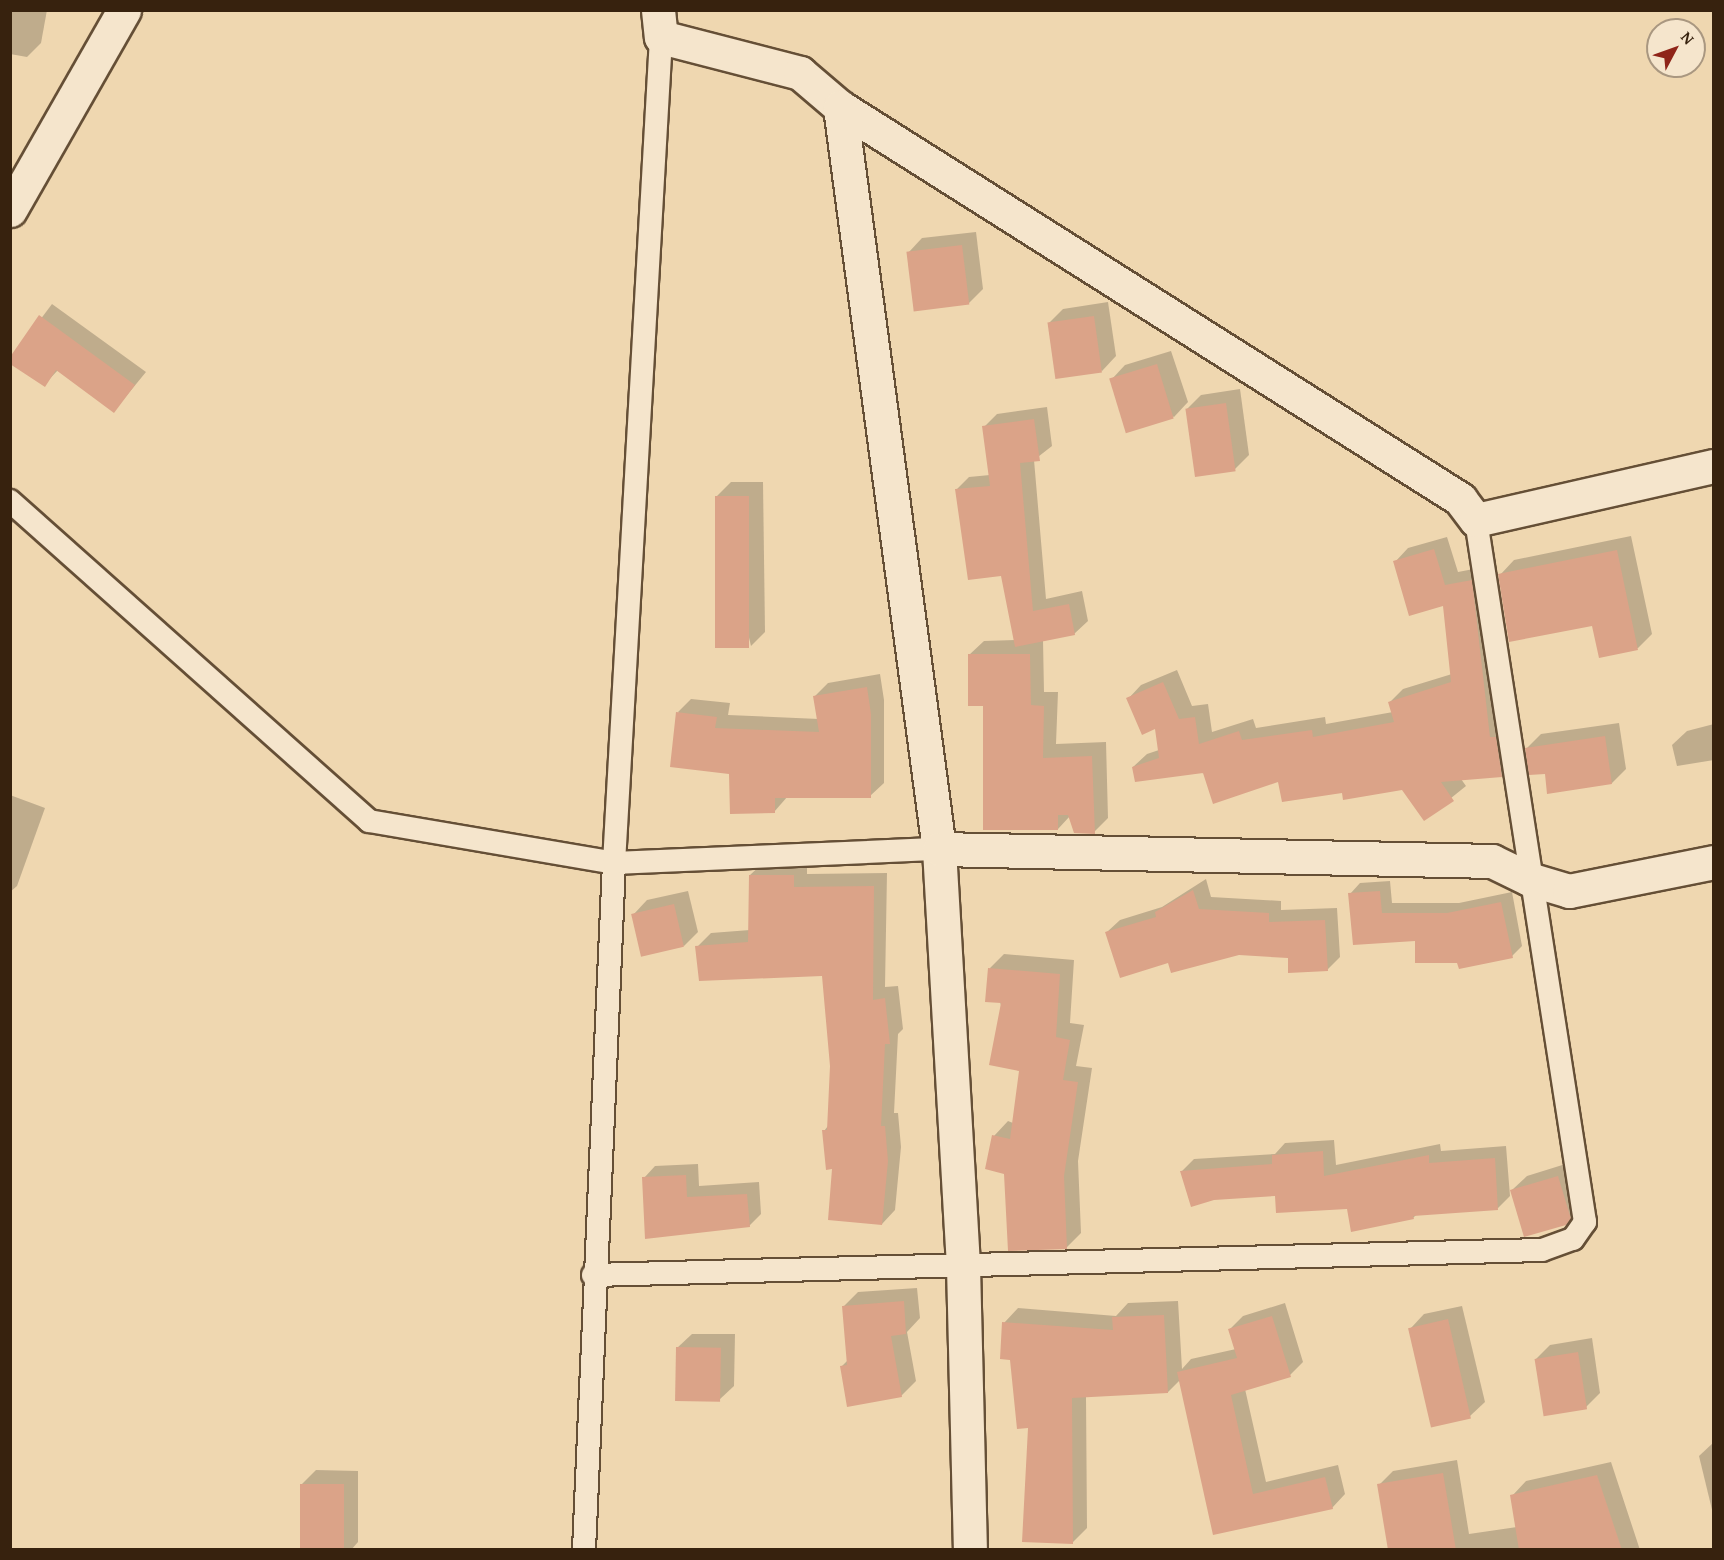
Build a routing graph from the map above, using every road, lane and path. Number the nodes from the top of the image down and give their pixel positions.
1 (124, 10) edge
2 (660, 24) edge
3 (840, 107) junction
4 (10, 210) edge
5 (1713, 466) edge
6 (10, 501) edge
7 (1476, 520) junction
8 (939, 849) junction
9 (1713, 862) edge
10 (614, 863) junction
11 (1529, 879) junction
12 (963, 1266) junction
13 (593, 1275) junction
14 (584, 1550) edge
15 (970, 1550) edge

1 - 4 street
2 - 3 street
2 - 10 lane
3 - 7 street
3 - 8 street
5 - 7 street
6 - 10 lane
7 - 11 lane
8 - 10 lane
8 - 11 street
8 - 12 street
9 - 11 street
10 - 13 lane
11 - 12 lane
12 - 13 lane
12 - 15 street
13 - 14 lane

